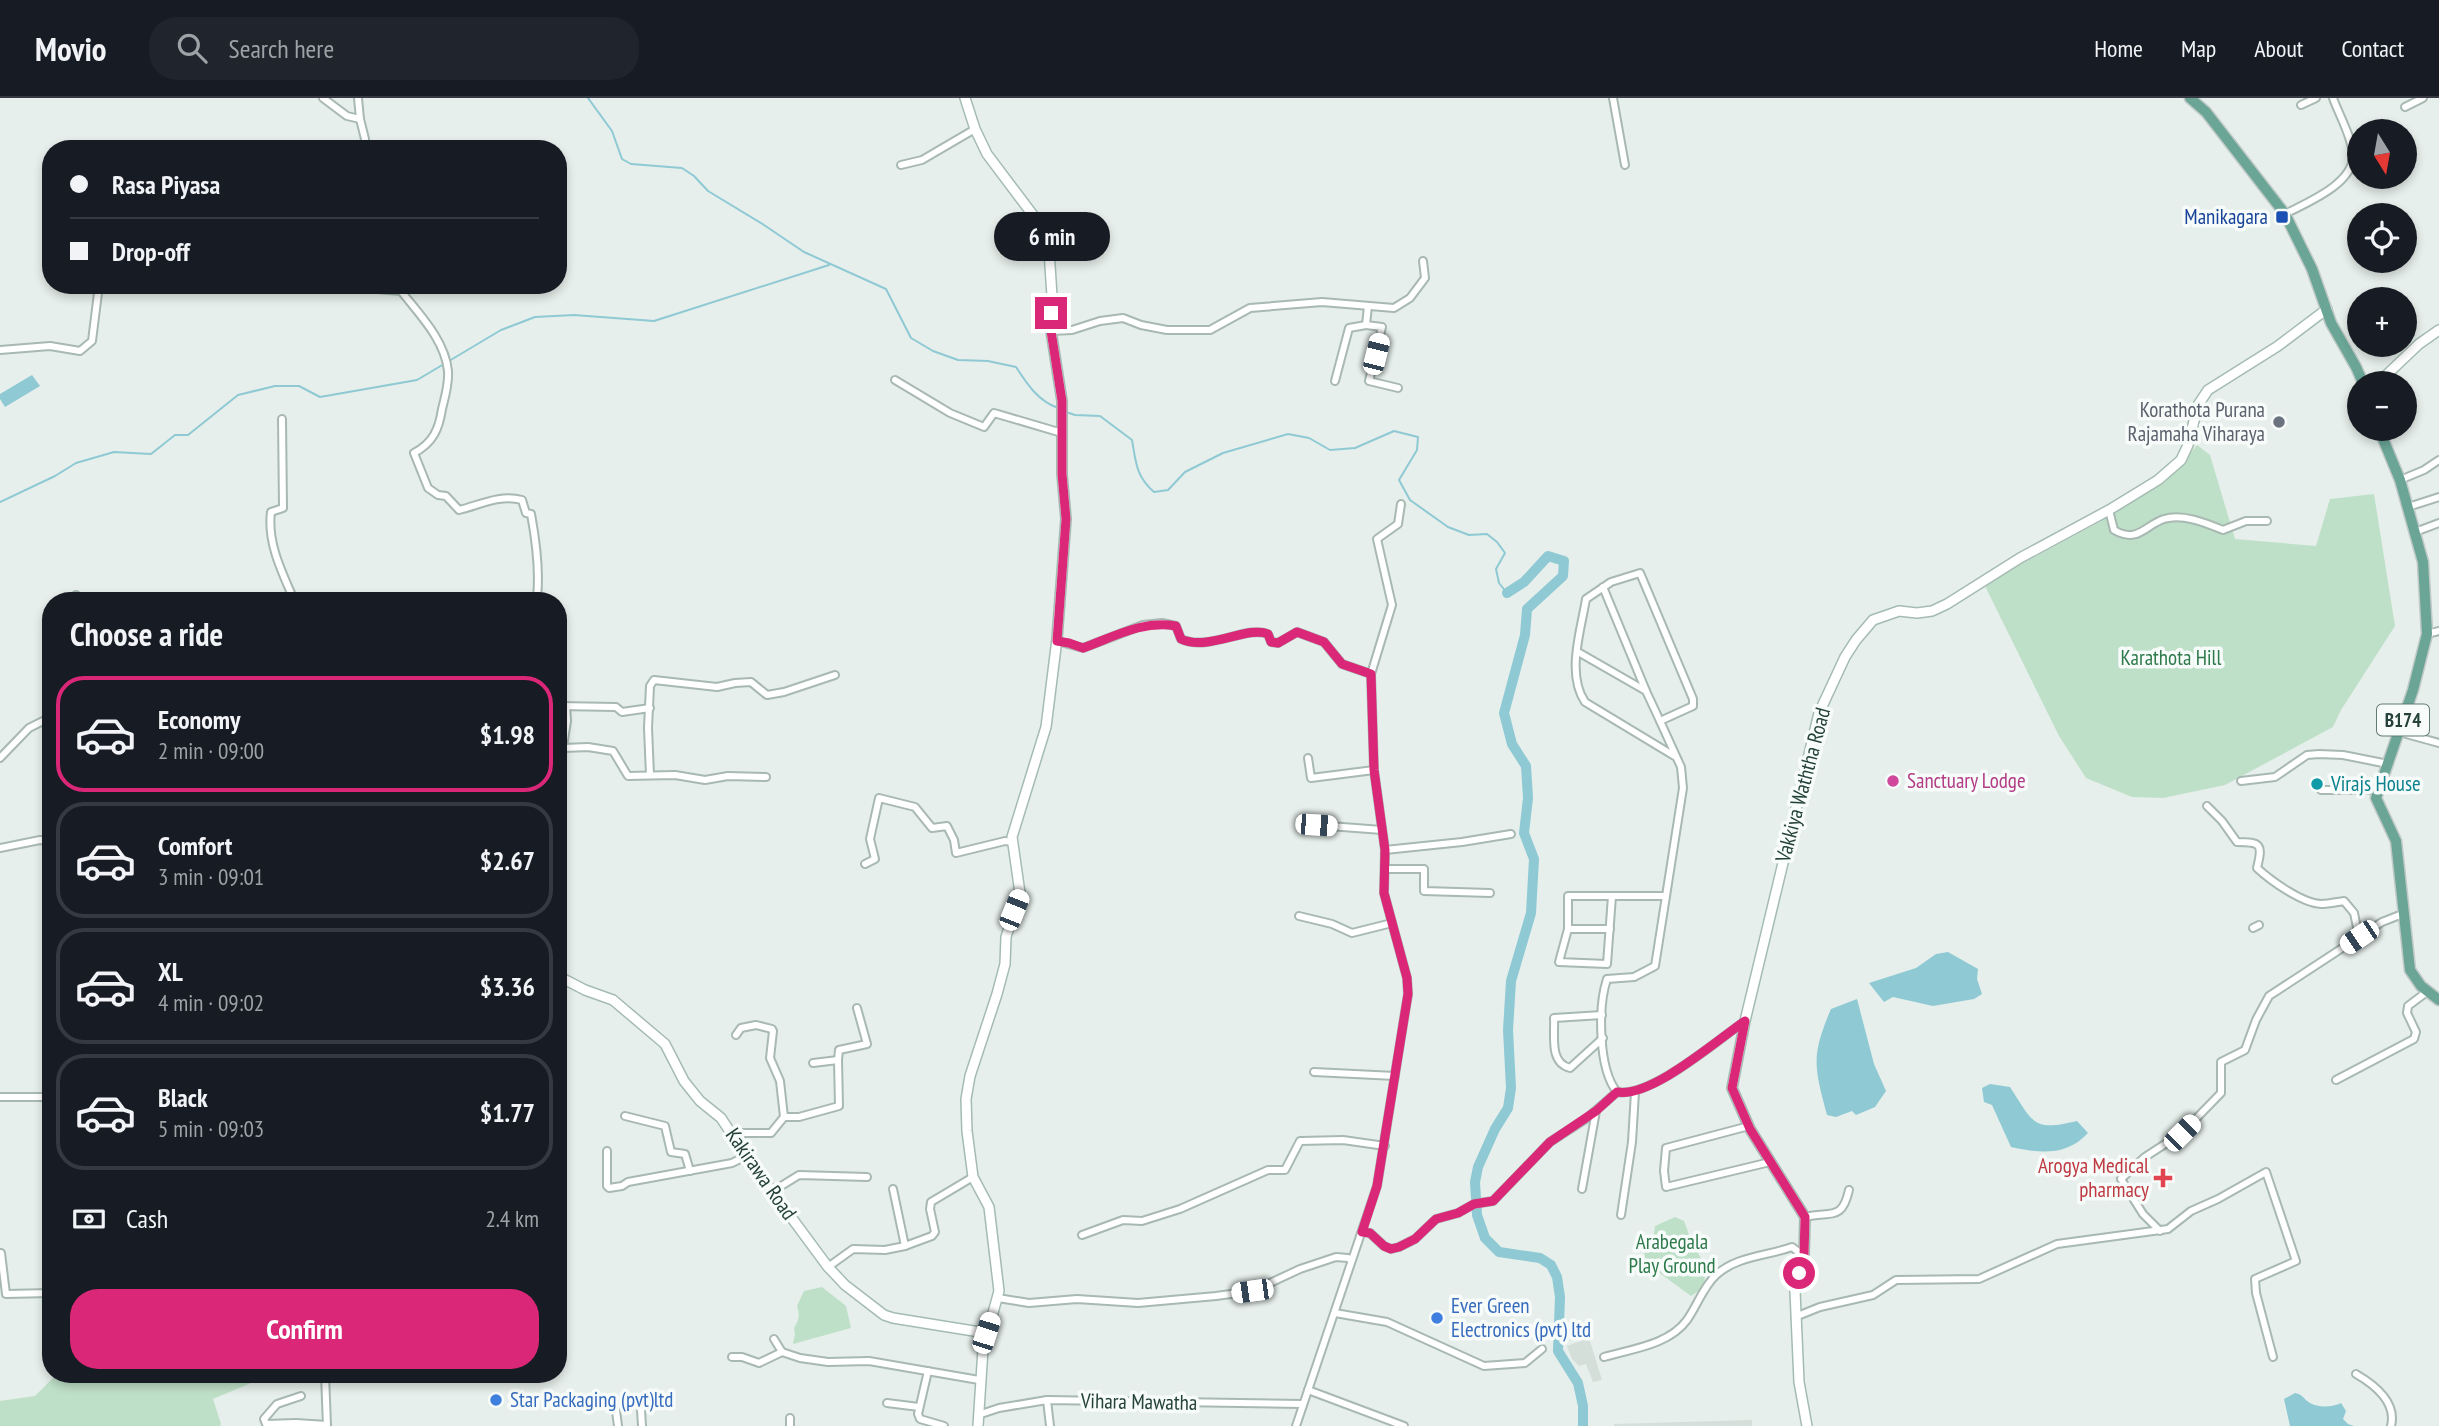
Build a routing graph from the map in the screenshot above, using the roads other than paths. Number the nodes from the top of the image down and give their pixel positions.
1 (323, 98) edge
2 (358, 98) edge
3 (965, 98) edge
4 (1613, 98) edge
5 (2190, 98) edge
6 (2316, 98) edge
7 (2333, 98) edge
8 (2423, 98) edge
9 (2301, 105) dead end
10 (2405, 107) dead end
11 (360, 119) junction
12 (975, 129) junction
13 (365, 140) edge
14 (901, 165) dead end
15 (1625, 165) dead end
16 (2286, 214) junction
17 (1423, 261) dead end
18 (98, 294) edge
19 (403, 294) edge
20 (1368, 306) junction
21 (2328, 309) junction
22 (1366, 325) junction
23 (2439, 330) edge
24 (1051, 331) junction
25 (0, 350) edge
26 (2358, 371) edge
27 (2391, 371) edge
28 (895, 380) dead end
29 (1335, 381) dead end
30 (1398, 388) dead end
31 (282, 419) dead end
32 (1062, 433) junction
33 (2384, 441) edge
34 (2439, 460) edge
35 (2400, 480) junction
36 (2439, 497) edge
37 (1401, 504) dead end
38 (2408, 507) junction
39 (2109, 510) junction
40 (2267, 521) dead end
41 (2439, 523) edge
42 (2415, 532) junction
43 (1603, 587) junction
44 (290, 592) edge
45 (537, 592) edge
46 (2439, 631) edge
47 (2427, 634) junction
48 (1057, 641) junction
49 (1578, 652) junction
50 (1371, 674) junction
51 (835, 675) dead end
52 (1646, 691) junction
53 (567, 706) edge
54 (650, 708) junction
55 (1660, 721) junction
56 (42, 722) edge
57 (2399, 733) junction
58 (2439, 743) edge
59 (567, 746) edge
60 (3, 749) edge
61 (1676, 757) junction
62 (0, 758) edge
63 (1308, 758) dead end
64 (2388, 764) junction
65 (1374, 770) junction
66 (650, 775) junction
67 (766, 777) dead end
68 (2241, 782) dead end
69 (2321, 790) dead end
70 (2379, 790) junction
71 (2207, 806) dead end
72 (1316, 825) dead end
73 (1382, 830) junction
74 (1511, 834) dead end
75 (42, 840) edge
76 (1013, 842) junction
77 (0, 848) edge
78 (1385, 850) junction
79 (866, 864) dead end
80 (1385, 869) junction
81 (1490, 893) dead end
82 (1612, 896) junction
83 (1665, 896) junction
84 (2405, 913) junction
85 (1299, 916) dead end
86 (1392, 923) junction
87 (1568, 929) junction
88 (1610, 929) junction
89 (2359, 937) junction
90 (1608, 964) junction
91 (1607, 979) junction
92 (567, 981) edge
93 (2428, 992) junction
94 (2439, 1000) edge
95 (857, 1007) dead end
96 (1602, 1015) junction
97 (1745, 1021) junction
98 (736, 1035) dead end
99 (1603, 1038) junction
100 (838, 1060) junction
101 (813, 1063) dead end
102 (1314, 1072) dead end
103 (1395, 1076) junction
104 (2336, 1080) dead end
105 (1617, 1092) junction
106 (1634, 1092) junction
107 (0, 1097) edge
108 (42, 1097) edge
109 (1596, 1111) junction
110 (625, 1116) dead end
111 (784, 1117) junction
112 (1749, 1126) junction
113 (734, 1135) junction
114 (1385, 1146) junction
115 (607, 1151) dead end
116 (746, 1156) junction
117 (1770, 1162) junction
118 (690, 1171) junction
119 (867, 1177) dead end
120 (974, 1177) junction
121 (893, 1189) dead end
122 (1582, 1189) dead end
123 (1849, 1190) dead end
124 (772, 1191) junction
125 (1621, 1215) dead end
126 (1805, 1217) junction
127 (2160, 1231) junction
128 (1362, 1232) junction
129 (1082, 1235) dead end
130 (905, 1246) junction
131 (1, 1253) edge
132 (1804, 1256) junction
133 (1351, 1260) junction
134 (828, 1267) junction
135 (42, 1293) edge
136 (998, 1298) junction
137 (1335, 1313) junction
138 (1795, 1317) junction
139 (986, 1333) junction
140 (774, 1339) dead end
141 (1542, 1349) dead end
142 (782, 1352) junction
143 (732, 1357) dead end
144 (1604, 1357) dead end
145 (2273, 1357) dead end
146 (928, 1371) junction
147 (2356, 1374) dead end
148 (979, 1380) junction
149 (325, 1383) edge
150 (1308, 1390) junction
151 (301, 1396) dead end
152 (579, 1400) dead end
153 (1047, 1400) junction
154 (887, 1403) dead end
155 (1303, 1404) junction
156 (919, 1407) junction
157 (641, 1410) dead end
158 (978, 1415) junction
159 (327, 1426) edge
160 (618, 1426) edge
161 (642, 1426) edge
162 (944, 1426) edge
163 (978, 1426) edge
164 (1050, 1426) edge
165 (1296, 1426) edge
166 (1404, 1426) edge
167 (1807, 1426) edge
168 (2391, 1426) edge

1 - 11 street
2 - 11 street
3 - 12 street
4 - 15 street
5 - 16 main road
6 - 9 street
7 - 16 street
8 - 10 street
11 - 13 street
12 - 14 street
12 - 24 street
16 - 21 main road
17 - 20 street
18 - 25 street
19 - 45 street
20 - 22 street
20 - 24 street
21 - 26 main road
21 - 39 street, Vakkiya Waththa Road
22 - 29 street
22 - 30 street
23 - 27 street
24 - 32 street
28 - 32 street
31 - 44 street
32 - 48 street
33 - 35 main road, B174
34 - 35 street
35 - 38 main road, B174
36 - 38 street
37 - 50 street
38 - 42 main road, B174
39 - 40 street
39 - 97 street, Vakkiya Waththa Road
41 - 42 street
42 - 47 main road, B174
43 - 49 street
43 - 52 street
43 - 55 street
46 - 47 street
47 - 57 main road, B174
48 - 50 street
48 - 76 street
49 - 52 street
49 - 61 street
50 - 65 street
51 - 54 street
52 - 55 street
53 - 54 street
54 - 66 street
55 - 61 street
56 - 60 street
57 - 58 street
57 - 64 main road, B174
59 - 66 street
60 - 62 street
61 - 83 street
63 - 65 street
64 - 68 street
64 - 70 main road, B174
65 - 73 street
66 - 67 street
69 - 70 street
70 - 84 main road
71 - 89 street
72 - 73 street
73 - 78 street
74 - 78 street
75 - 77 street
76 - 79 street
76 - 120 street
78 - 80 street
80 - 81 street
80 - 86 street
82 - 83 street
82 - 87 street
82 - 88 street
83 - 91 street
84 - 89 street
84 - 93 main road
85 - 86 street
86 - 103 street
87 - 88 street
87 - 90 street
88 - 90 street
89 - 127 street
90 - 91 street
91 - 96 street
92 - 113 street, Kakirawa Road
93 - 94 main road
93 - 104 street
95 - 100 street
96 - 99 street
96 - 99 street
97 - 106 street
97 - 112 street, Vakkiya Waththa Road
98 - 111 street
99 - 105 street
100 - 101 street
100 - 111 street
102 - 103 street
103 - 114 street
105 - 106 street
105 - 109 street
106 - 125 street
107 - 108 street
109 - 122 street
109 - 128 street
110 - 118 street
111 - 113 street
112 - 117 street, Vakkiya Waththa Road
112 - 117 street
113 - 116 street, Kakirawa Road
114 - 128 street
114 - 129 street
115 - 118 street
116 - 118 street
116 - 124 street, Kakirawa Road
117 - 126 street, Vakkiya Waththa Road
119 - 124 street
120 - 130 street
120 - 136 street
121 - 130 street
123 - 126 street
124 - 134 street, Kakirawa Road
126 - 132 street
127 - 138 street
127 - 145 street
128 - 133 street
130 - 134 street
131 - 135 street
132 - 138 street
132 - 144 street
133 - 136 street
133 - 137 street
134 - 139 street, Kakirawa Road
136 - 139 street
137 - 141 street
137 - 150 street
138 - 167 street
139 - 148 street
140 - 142 street
142 - 143 street
142 - 146 street
146 - 148 street
146 - 156 street
147 - 168 street
148 - 158 street
149 - 159 street
150 - 155 street
150 - 166 street
151 - 159 street
152 - 160 street
153 - 155 street, Vihara Mawatha
153 - 158 street, Vihara Mawatha
153 - 164 street
154 - 156 street
155 - 165 street
156 - 162 street
157 - 161 street
158 - 163 street

